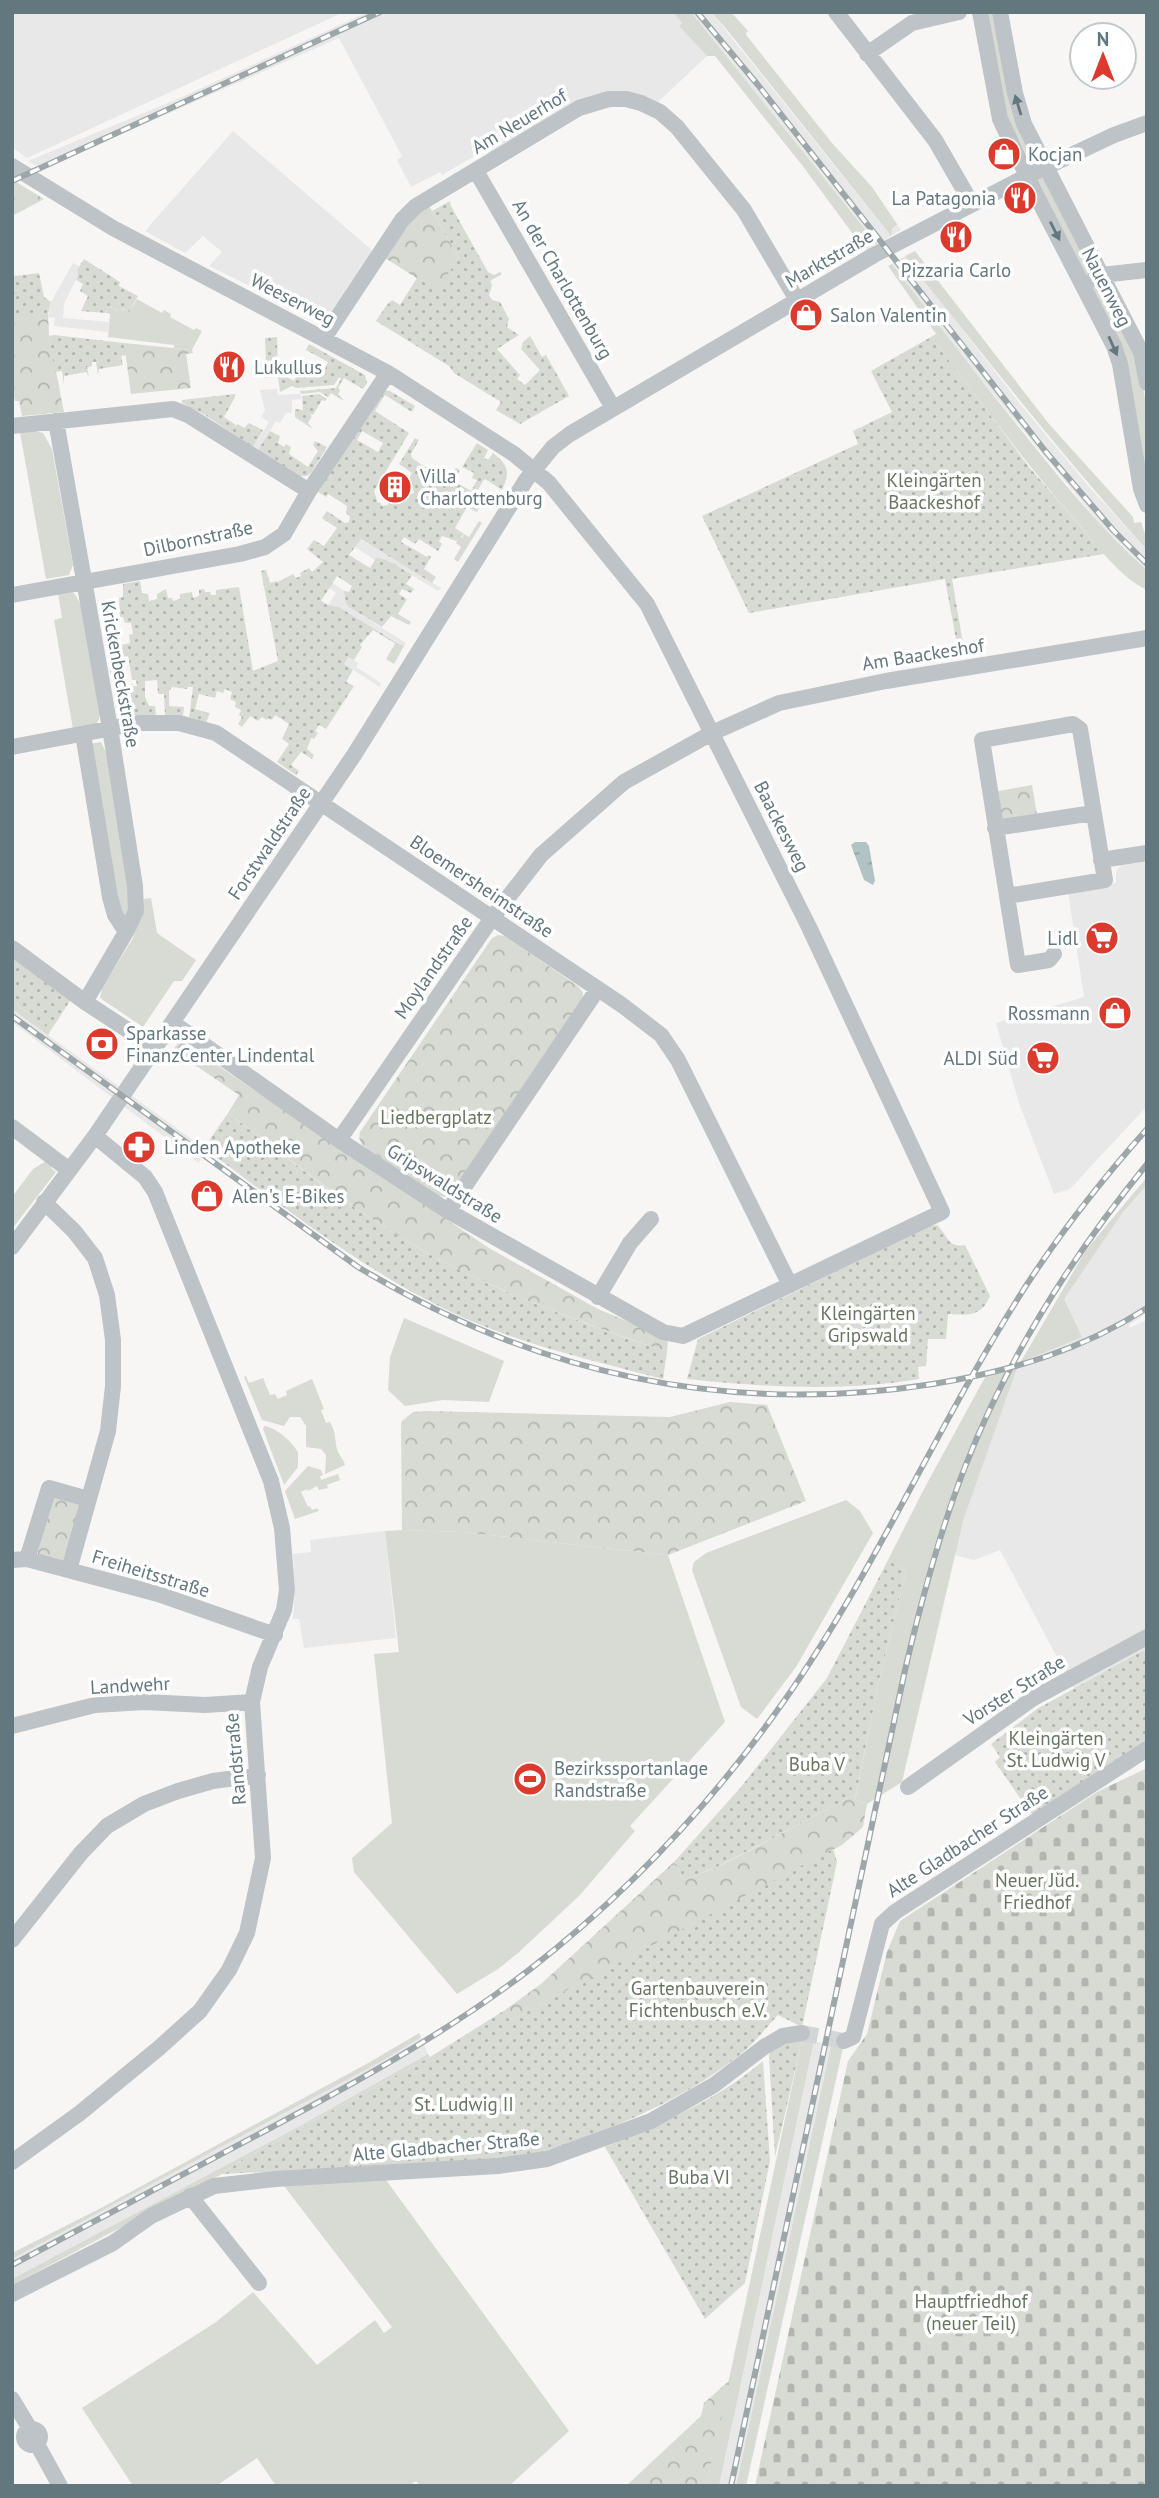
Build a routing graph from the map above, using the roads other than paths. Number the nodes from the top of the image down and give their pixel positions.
1 (836, 12) edge
2 (959, 12) edge
3 (979, 12) edge
4 (1000, 12) edge
5 (867, 54) junction
6 (1147, 123) edge
7 (1054, 163) junction
8 (12, 166) edge
9 (476, 171) junction
10 (1027, 176) junction
11 (972, 204) junction
12 (1147, 270) edge
13 (1101, 275) junction
14 (1083, 285) junction
15 (797, 300) junction
16 (324, 338) junction
17 (388, 373) junction
18 (1147, 383) edge
19 (613, 408) junction
20 (56, 421) junction
21 (12, 426) edge
22 (547, 453) joint
23 (534, 470) junction
24 (548, 481) joint
25 (309, 491) junction
26 (1147, 505) edge
27 (84, 582) junction
28 (12, 595) edge
29 (1147, 638) edge
30 (110, 728) junction
31 (712, 733) junction
32 (83, 734) junction
33 (12, 747) edge
34 (322, 803) junction
35 (1093, 813) junction
36 (995, 828) junction
37 (1147, 853) edge
38 (1101, 860) junction
39 (1007, 896) junction
40 (492, 918) junction
41 (127, 932) junction
42 (12, 948) edge
43 (1054, 954) dead end
44 (597, 990) junction
45 (85, 1002) junction
46 (173, 1023) junction
47 (155, 1048) junction
48 (12, 1127) edge
49 (95, 1136) junction
50 (339, 1140) junction
51 (68, 1169) junction
52 (44, 1202) junction
53 (448, 1212) junction
54 (942, 1212) joint
55 (651, 1219) dead end
56 (12, 1247) edge
57 (790, 1285) junction
58 (598, 1297) junction
59 (88, 1499) junction
60 (20, 1560) edge
61 (69, 1570) junction
62 (275, 1635) junction
63 (1147, 1637) edge
64 (252, 1702) junction
65 (12, 1726) edge
66 (1147, 1749) edge
67 (258, 1775) junction
68 (908, 1787) dead end
69 (18, 1919) edge
70 (12, 1940) edge
71 (802, 2034) tunnel mouth
72 (844, 2042) dead end
73 (12, 2162) edge
74 (190, 2196) junction
75 (259, 2283) dead end
76 (12, 2294) edge
77 (12, 2399) edge
78 (26, 2441) edge
79 (60, 2486) edge

1 - 5 street
2 - 5 street
3 - 10 street, Nauenweg
7 -> 4 street, Nauenweg
5 - 11 street
6 - 7 street, Marktstraße
7 - 10 street, Marktstraße
7 - 13 street, Nauenweg
8 - 16 street, Weeserweg
9 - 15 street, Am Neuerhof
9 - 16 street, Am Neuerhof
9 - 19 street, An der Charlottenburg
10 - 11 street, Marktstraße
10 -> 14 street, Nauenweg
11 - 15 street, Marktstraße
12 - 13 street
13 - 14 street
13 - 18 street, Nauenweg
14 -> 26 street, Nauenweg
15 - 19 street, Marktstraße
16 - 17 street, Weeserweg
17 - 23 street, Weeserweg
17 - 25 street, Dilbornstraße
19 - 22 street, Marktstraße
20 - 21 street
20 - 25 street
20 - 27 street, Krickenbeckstraße
22 - 23 street, Forstwaldstraße
23 - 24 street, Weeserweg
23 - 34 street, Forstwaldstraße
24 - 31 street, Baackesweg
25 - 27 street, Dilbornstraße
27 - 28 street, Dilbornstraße
27 - 30 street, Krickenbeckstraße
29 - 31 street, Am Baackeshof
30 - 32 street, Bloemersheimstraße
30 - 34 street, Bloemersheimstraße
30 - 41 street, Krickenbeckstraße
31 - 40 street, Moylandstraße
31 - 54 street, Baackesweg
32 - 33 street, Bloemersheimstraße
32 - 41 street
34 - 40 street, Bloemersheimstraße
34 - 46 street, Forstwaldstraße
35 - 36 street
35 - 36 street
35 - 38 street
36 - 39 street
37 - 38 street
38 - 39 street
39 - 43 street
40 - 44 street, Bloemersheimstraße
40 - 50 street, Moylandstraße
41 - 45 street, Krickenbeckstraße
42 - 45 street
44 - 53 street
44 - 57 street, Bloemersheimstraße
45 - 47 street
46 - 47 street, Forstwaldstraße
46 - 50 street, Gripswaldstraße
47 - 49 street, Forstwaldstraße
48 - 51 street
49 - 51 street, Forstwaldstraße
49 - 62 street, Randstraße
50 - 53 street, Gripswaldstraße
51 - 52 street, Forstwaldstraße
52 - 56 street, Forstwaldstraße
52 - 59 street
53 - 58 street, Gripswaldstraße
54 - 57 street, Gripswaldstraße
55 - 58 street
57 - 58 street, Gripswaldstraße
59 - 60 street
59 - 61 street
60 - 61 street, Freiheitsstraße
61 - 62 street, Freiheitsstraße
62 - 64 street, Randstraße
63 - 68 street, Vorster Straße
64 - 65 street, Landwehr
64 - 67 street, Randstraße
66 - 72 street, Alte Gladbacher Straße
67 - 69 street
67 - 73 street, Randstraße
69 - 70 street
71 - 74 street, Alte Gladbacher Straße
74 - 75 street
74 - 76 street, Alte Gladbacher Straße
77 - 78 street
78 - 79 street

